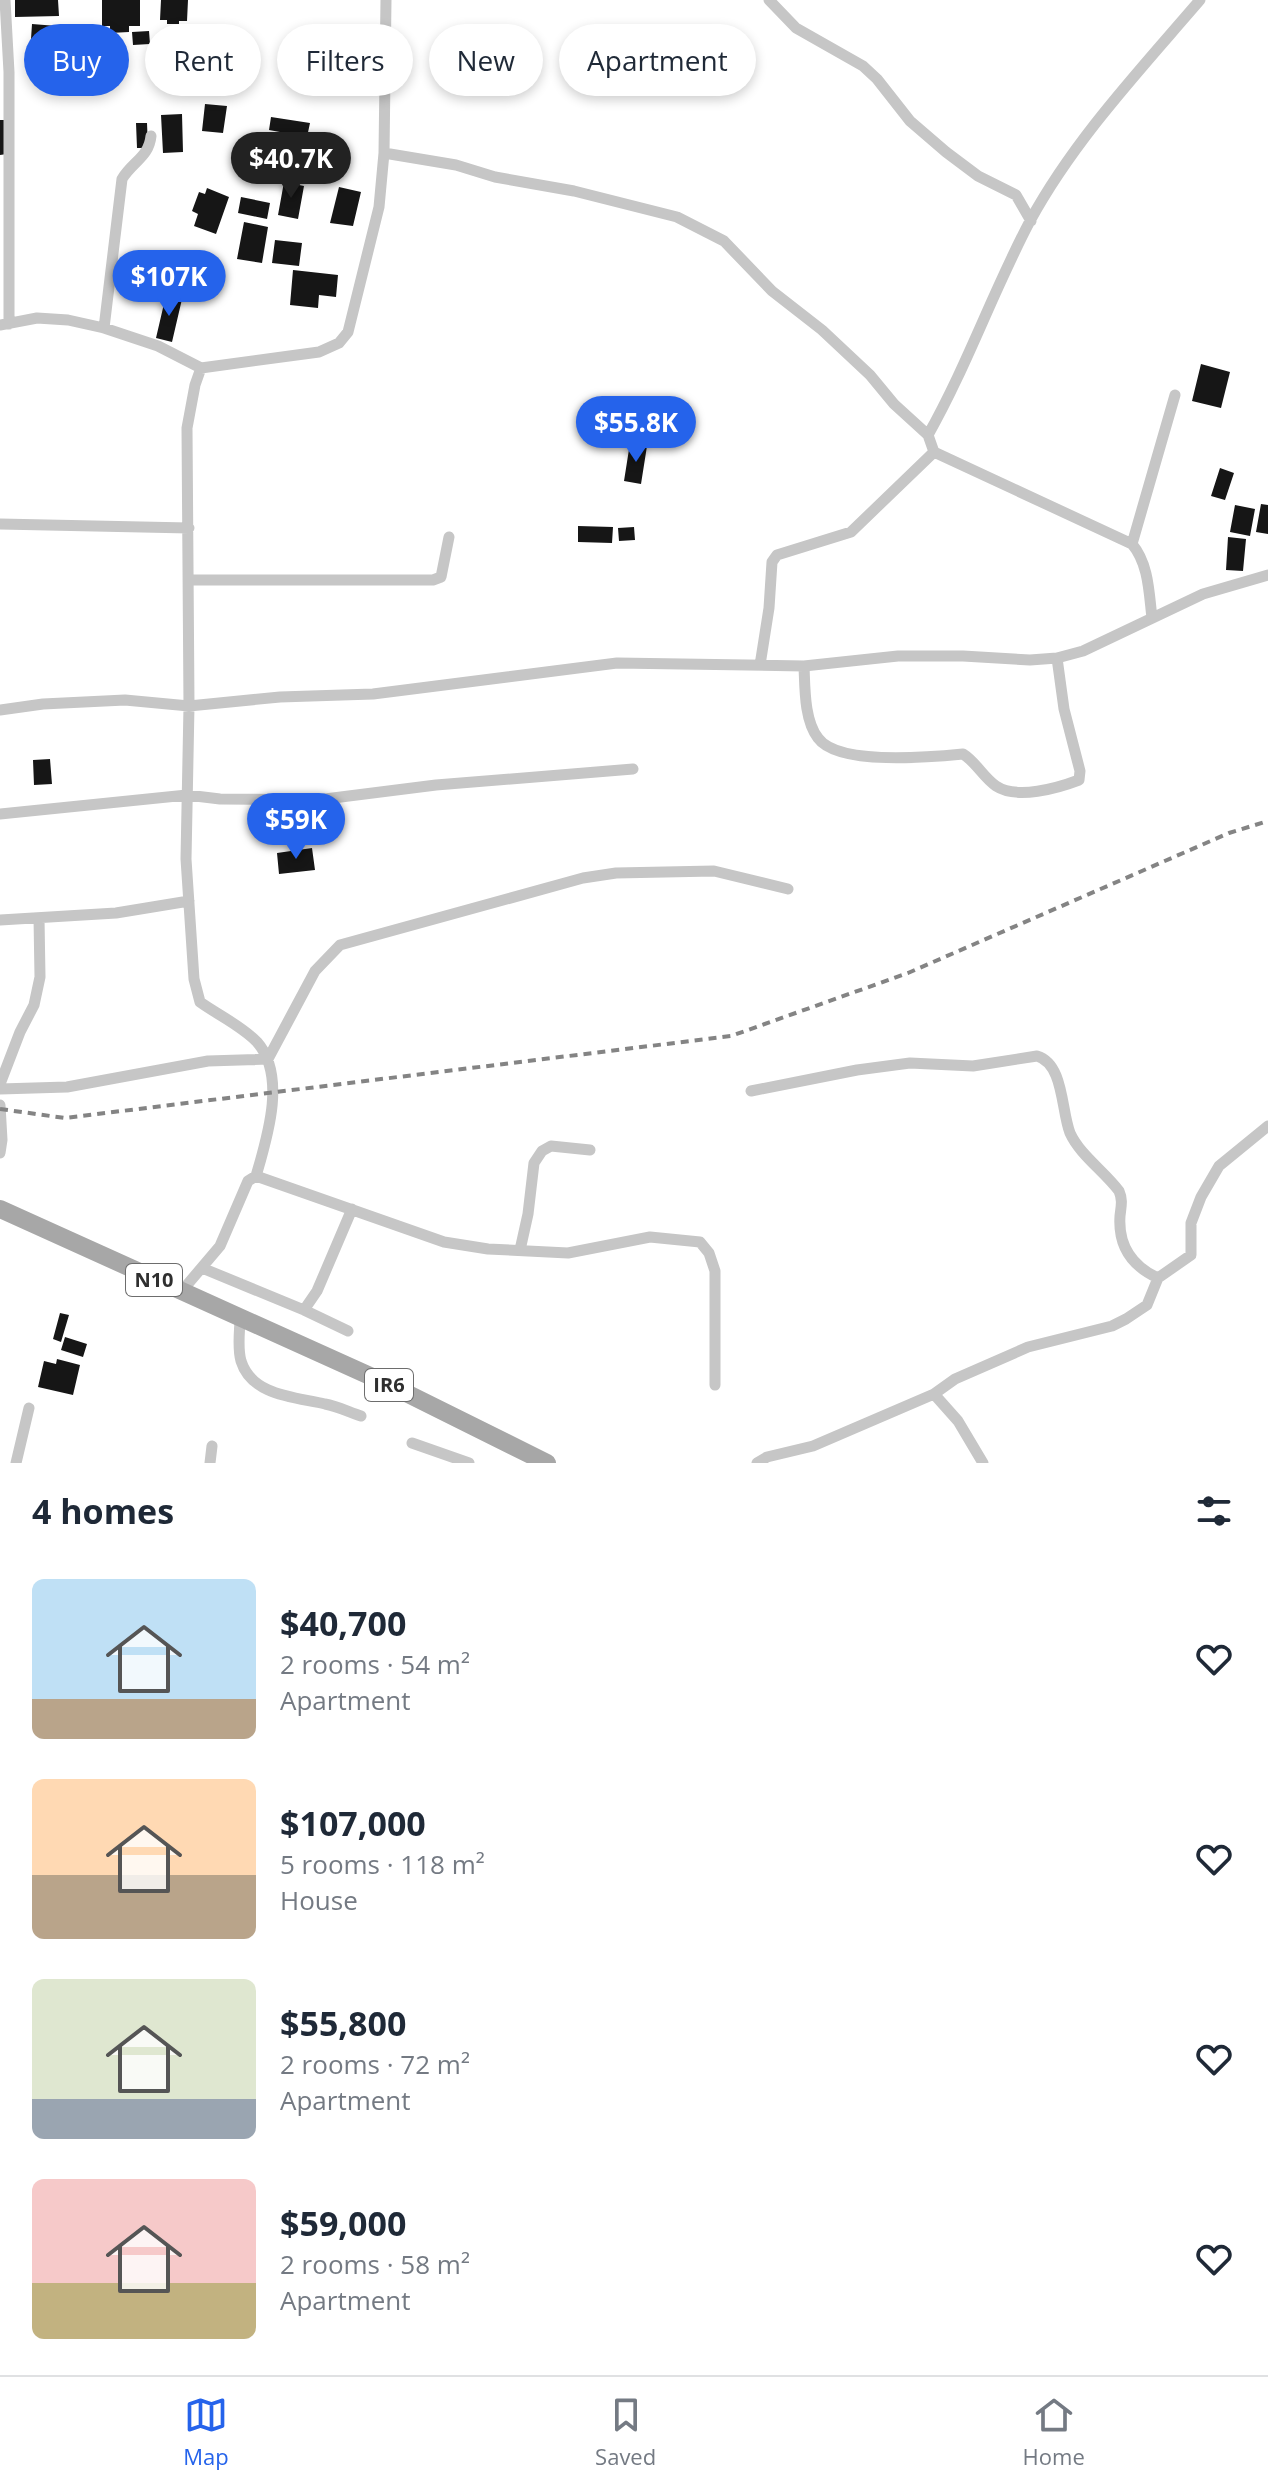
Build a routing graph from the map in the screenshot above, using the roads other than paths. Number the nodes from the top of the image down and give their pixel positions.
1 (5, 0) edge
2 (386, 0) edge
3 (769, 0) edge
4 (1200, 0) edge
5 (151, 136) dead end
6 (384, 153) junction
7 (4, 175) edge
8 (1031, 221) junction
9 (4, 324) edge
10 (104, 328) junction
11 (201, 368) junction
12 (1175, 395) dead end
13 (928, 435) junction
14 (934, 452) junction
15 (0, 524) edge
16 (189, 528) junction
17 (449, 537) dead end
18 (1132, 544) junction
19 (1268, 575) edge
20 (189, 580) junction
21 (1152, 618) junction
22 (1057, 658) junction
23 (760, 665) junction
24 (804, 666) junction
25 (189, 706) junction
26 (0, 710) edge
27 (633, 769) dead end
28 (187, 795) junction
29 (0, 814) edge
30 (788, 889) dead end
31 (189, 901) junction
32 (39, 918) junction
33 (0, 920) edge
34 (268, 1059) junction
35 (0, 1086) edge
36 (751, 1091) dead end
37 (0, 1105) edge
38 (1268, 1126) edge
39 (590, 1150) dead end
40 (0, 1153) edge
41 (256, 1176) junction
42 (0, 1209) edge
43 (352, 1209) junction
44 (520, 1250) junction
45 (202, 1268) junction
46 (1158, 1278) junction
47 (181, 1292) junction
48 (304, 1310) junction
49 (240, 1317) junction
50 (348, 1331) dead end
51 (308, 1348) joint
52 (715, 1385) dead end
53 (934, 1394) junction
54 (29, 1408) dead end
55 (361, 1416) dead end
56 (412, 1443) dead end
57 (212, 1446) dead end
58 (543, 1462) edge
59 (16, 1463) edge
60 (210, 1463) edge
61 (469, 1463) edge
62 (757, 1463) edge
63 (983, 1463) edge

1 - 7 street
2 - 6 street
3 - 8 street
4 - 8 street
5 - 10 street
6 - 11 street
6 - 13 street
7 - 9 street
8 - 13 street
9 - 10 street
10 - 11 street
11 - 16 street
12 - 18 street
13 - 14 street
14 - 18 street
14 - 23 street
15 - 16 street
16 - 20 street
17 - 20 street
18 - 21 street
19 - 21 street
20 - 25 street
21 - 22 street
22 - 24 street
22 - 24 street
23 - 24 street
23 - 25 street
25 - 26 street
25 - 28 street
27 - 28 street
28 - 29 street
28 - 31 street
30 - 34 street
31 - 32 street
31 - 34 street
32 - 33 street
32 - 35 street
34 - 35 street
34 - 41 street
36 - 46 street
37 - 40 street
38 - 46 street
39 - 44 street
41 - 43 street
41 - 45 street
42 - 47 main road, N10
43 - 44 street
43 - 48 street
44 - 52 street
45 - 47 street
45 - 48 street
46 - 53 street
47 - 49 main road, N10
48 - 50 street
49 - 51 main road, N10
49 - 55 street
51 - 58 main road, IR6
53 - 62 street
53 - 63 street
54 - 59 street
56 - 61 street
57 - 60 street

